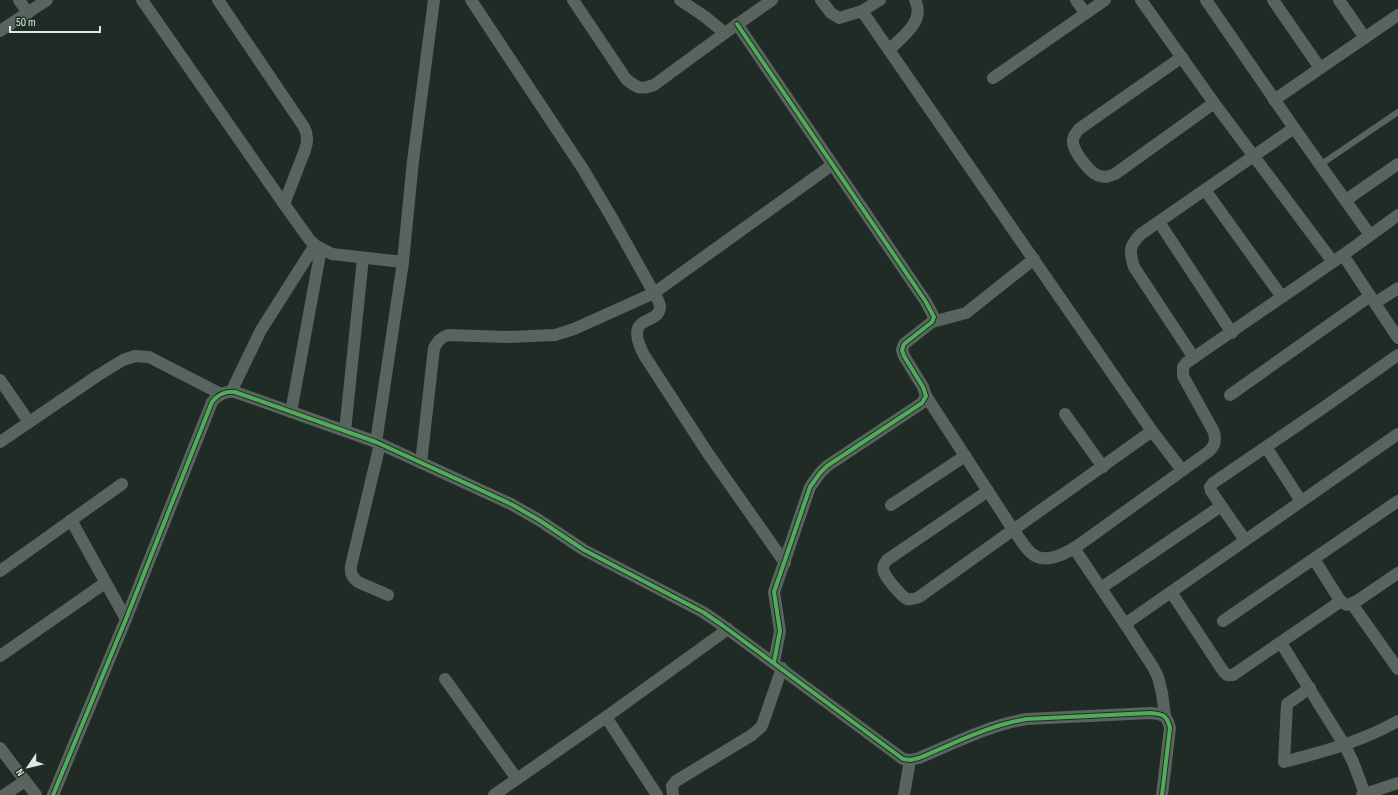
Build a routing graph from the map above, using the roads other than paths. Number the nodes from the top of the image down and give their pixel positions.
1 (19, 0) edge
2 (47, 0) edge
3 (142, 0) edge
4 (218, 0) edge
5 (434, 0) edge
6 (471, 0) edge
7 (573, 0) edge
8 (680, 0) edge
9 (772, 0) edge
10 (821, 0) edge
11 (880, 0) edge
12 (915, 0) edge
13 (1076, 0) edge
14 (1105, 0) edge
15 (1141, 0) edge
16 (1206, 0) edge
17 (1273, 0) edge
18 (1339, 0) edge
19 (862, 11) junction
20 (28, 13) junction
21 (1085, 13) junction
22 (1398, 14) edge
23 (737, 24) junction
24 (0, 31) edge
25 (725, 33) junction
26 (1365, 38) junction
27 (890, 50) junction
28 (1182, 57) junction
29 (1320, 68) junction
30 (993, 78) dead end
31 (1274, 100) junction
32 (1214, 103) junction
33 (1398, 112) edge
34 (1294, 128) junction
35 (1254, 155) junction
36 (1398, 164) edge
37 (832, 165) junction
38 (1320, 165) junction
39 (1205, 190) junction
40 (1346, 200) junction
41 (284, 204) junction
42 (1398, 215) edge
43 (1158, 222) junction
44 (1370, 235) junction
45 (318, 247) junction
46 (363, 258) junction
47 (1034, 259) junction
48 (1338, 259) junction
49 (403, 262) junction
50 (1398, 288) edge
51 (654, 293) junction
52 (1282, 297) junction
53 (1372, 299) junction
54 (932, 322) junction
55 (1232, 333) junction
56 (1398, 338) edge
57 (1398, 355) edge
58 (1194, 358) junction
59 (0, 380) edge
60 (226, 393) junction
61 (1230, 394) dead end
62 (926, 396) junction
63 (291, 412) junction
64 (1065, 414) dead end
65 (29, 422) junction
66 (345, 431) junction
67 (1152, 431) junction
68 (1398, 434) edge
69 (0, 442) edge
70 (378, 443) junction
71 (1266, 447) junction
72 (965, 456) junction
73 (421, 463) junction
74 (1103, 467) junction
75 (1182, 470) junction
76 (122, 484) dead end
77 (988, 491) junction
78 (1301, 501) junction
79 (1398, 501) edge
80 (891, 505) dead end
81 (1221, 506) junction
82 (71, 520) junction
83 (1014, 531) junction
84 (1245, 540) junction
85 (1074, 548) junction
86 (1314, 558) junction
87 (785, 563) junction
88 (0, 570) edge
89 (1397, 574) edge
90 (105, 583) junction
91 (1101, 588) junction
92 (1171, 592) junction
93 (388, 595) dead end
94 (1346, 603) junction
95 (126, 619) junction
96 (1223, 621) dead end
97 (1125, 624) junction
98 (728, 629) junction
99 (1281, 643) junction
100 (0, 656) edge
101 (778, 665) junction
102 (1398, 669) edge
103 (445, 679) dead end
104 (1310, 688) junction
105 (1165, 716) junction
106 (606, 717) junction
107 (1398, 721) edge
108 (1345, 746) junction
109 (0, 748) edge
110 (910, 760) junction
111 (517, 779) junction
112 (25, 781) junction
113 (1398, 783) edge
114 (1364, 794) edge
115 (4, 795) edge
116 (36, 795) edge
117 (54, 795) edge
118 (494, 795) edge
119 (657, 795) edge
120 (673, 795) edge
121 (904, 795) edge
122 (1162, 795) edge

1 - 20 street
2 - 20 street
3 - 41 street
4 - 41 street
5 - 49 street
6 - 51 street
7 - 25 street
8 - 25 street
9 - 23 street
10 - 19 street
11 - 19 street
12 - 27 street
13 - 21 street
14 - 21 street
15 - 28 street
16 - 31 street
17 - 29 street
18 - 26 street
19 - 27 street
20 - 24 street
21 - 30 street
22 - 26 street
23 - 25 street
23 - 37 street
26 - 29 street
27 - 47 street
28 - 32 street
28 - 32 street
29 - 31 street
31 - 34 street
32 - 35 street
33 - 38 lane
34 - 35 street
34 - 38 street
35 - 39 street
35 - 48 street
36 - 40 street
37 - 51 street
37 - 54 street
38 - 40 street
39 - 43 street
39 - 52 street
40 - 44 street
41 - 45 street
42 - 44 street
43 - 55 street
43 - 58 street
44 - 48 street
45 - 46 street
45 - 60 street
45 - 63 street
46 - 49 street
46 - 66 street
47 - 54 street
47 - 67 street
48 - 52 street
48 - 53 street
49 - 70 street
50 - 53 street
51 - 73 street
51 - 87 street
52 - 55 street
53 - 56 street
53 - 61 street
54 - 62 street
55 - 58 street
57 - 71 street
58 - 75 street
59 - 65 street
60 - 63 street
60 - 65 street
60 - 95 street
62 - 72 street
62 - 87 street
63 - 66 street
64 - 74 street
65 - 69 street
66 - 70 street
67 - 74 street
67 - 75 street
68 - 78 street
70 - 73 street
70 - 93 street
71 - 78 street
71 - 81 street
72 - 77 street
72 - 80 street
73 - 98 street
74 - 83 street
75 - 85 street
76 - 82 street
77 - 83 street
77 - 83 street
78 - 84 street
79 - 86 street
81 - 84 street
81 - 91 street
82 - 88 street
82 - 90 street
83 - 85 street
84 - 92 street
85 - 91 street
86 - 94 street
86 - 96 street
87 - 101 street
89 - 94 street
90 - 95 street
90 - 100 street
91 - 97 street
92 - 97 street
92 - 99 street
94 - 99 street
94 - 102 street
95 - 117 street
97 - 105 street
98 - 101 street
98 - 106 street
99 - 104 street
101 - 110 street
101 - 120 street
103 - 111 street
104 - 108 street
104 - 108 street
105 - 110 street
105 - 122 street
106 - 111 street
106 - 119 street
107 - 108 street
108 - 114 street
109 - 112 street
110 - 121 street
111 - 118 street
112 - 115 street
112 - 116 street
113 - 114 street

